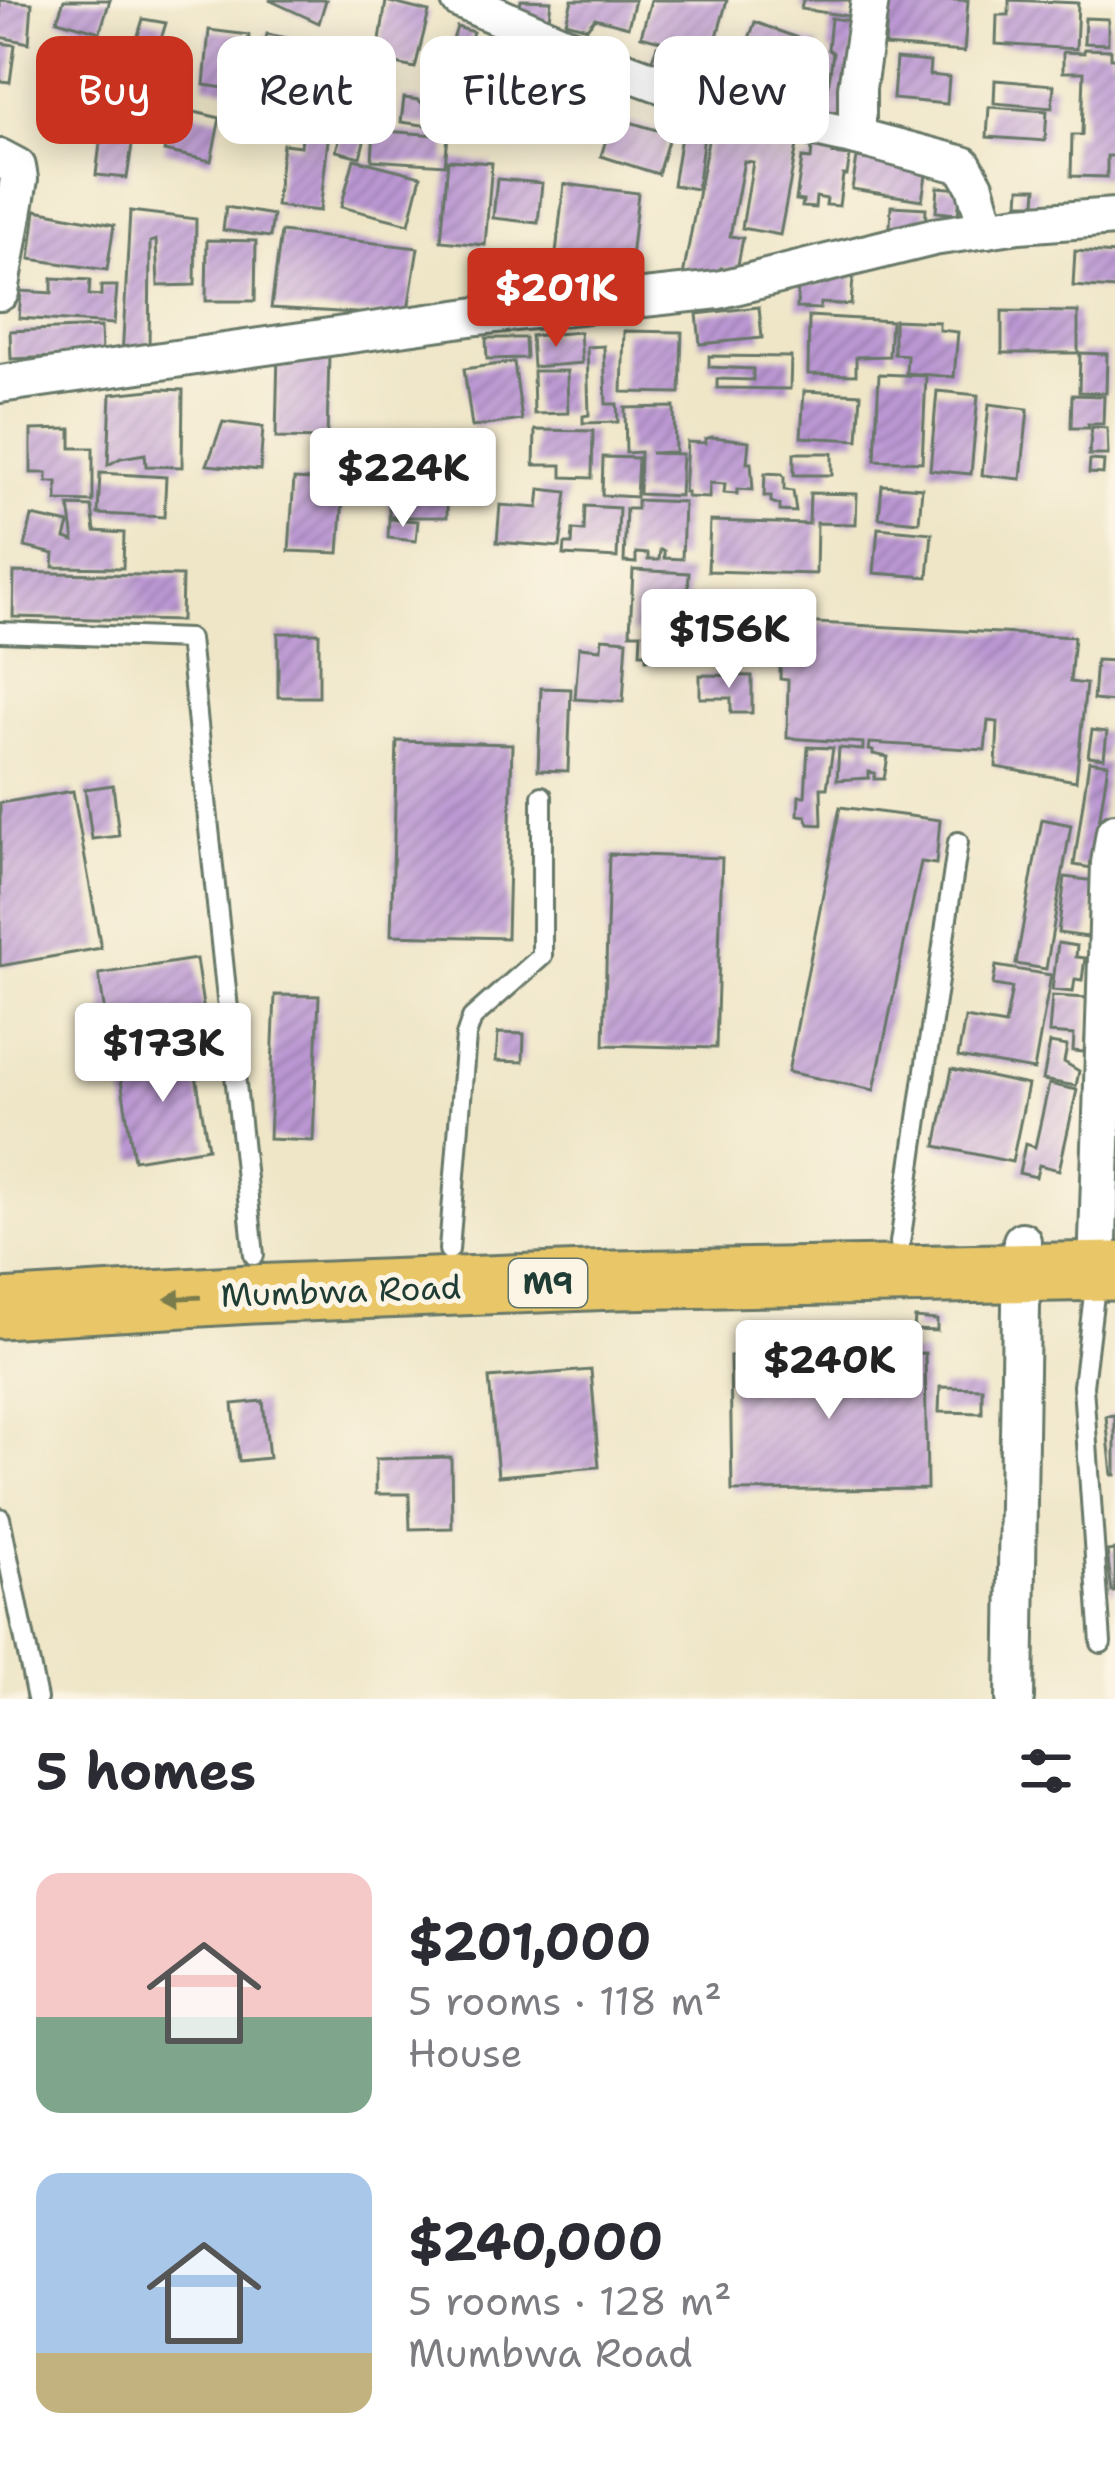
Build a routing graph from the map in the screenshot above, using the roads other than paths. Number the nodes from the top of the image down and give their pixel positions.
1 (460, 0) edge
2 (871, 0) edge
3 (857, 137) junction
4 (0, 158) edge
5 (1115, 217) edge
6 (987, 229) junction
7 (0, 292) edge
8 (0, 384) edge
9 (0, 632) edge
10 (542, 796) dead end
11 (958, 842) dead end
12 (1113, 852) edge
13 (900, 1243) junction
14 (449, 1250) junction
15 (254, 1255) junction
16 (1022, 1256) junction
17 (1106, 1257) edge
18 (0, 1270) edge
19 (0, 1309) edge
20 (0, 1518) edge
21 (1102, 1643) dead end
22 (37, 1699) edge
23 (1015, 1699) edge

1 - 3 street
2 - 3 street
3 - 6 street
4 - 7 street
5 - 6 street
6 - 8 street
9 - 15 lane
10 - 14 lane
11 - 13 lane
12 - 17 street
13 - 14 main road, Mumbwa Road / M9
13 - 16 main road, Mumbwa Road / M9
14 - 15 main road, Mumbwa Road / M9
15 - 18 main road, Mumbwa Road / M9
16 - 17 main road, Mumbwa Road / M9
16 -> 19 main road, Mumbwa Road / M9
16 - 23 street
17 - 21 lane
20 - 22 lane

